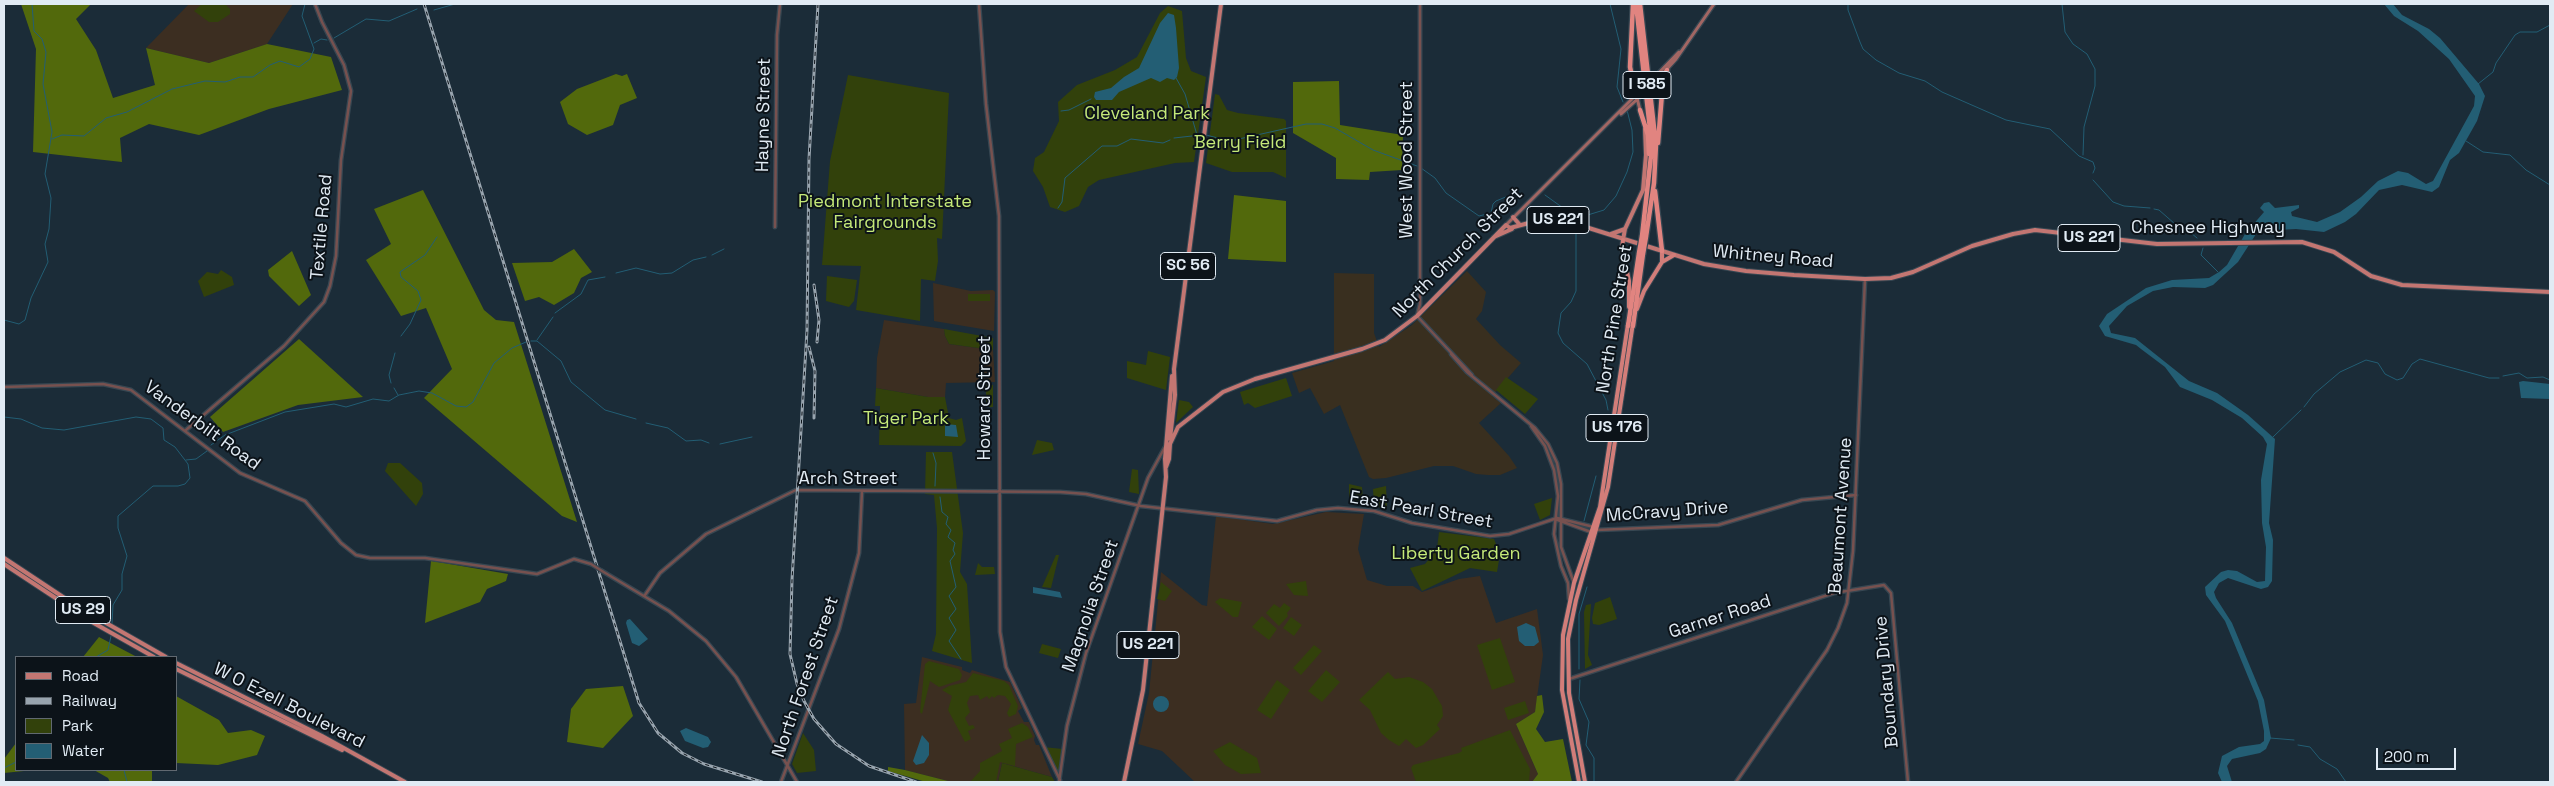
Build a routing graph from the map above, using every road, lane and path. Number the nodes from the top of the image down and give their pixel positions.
1 (315, 4) edge
2 (780, 4) edge
3 (979, 4) edge
4 (1221, 4) edge
5 (1420, 4) edge
6 (1636, 4) edge
7 (1714, 4) edge
8 (1683, 48) junction
9 (1667, 70) junction
10 (1654, 81) junction
11 (1662, 87) junction
12 (1636, 97) junction
13 (1631, 106) junction
14 (1640, 108) junction
15 (1612, 120) junction
16 (1656, 157) junction
17 (1651, 166) junction
18 (1654, 183) junction
19 (1513, 218) junction
20 (1506, 225) junction
21 (1519, 225) junction
22 (775, 227) dead end
23 (1625, 229) junction
24 (1609, 235) junction
25 (1644, 236) junction
26 (1494, 237) junction
27 (1623, 240) junction
28 (1662, 251) junction
29 (1674, 255) junction
30 (1662, 262) junction
31 (1865, 279) junction
32 (2550, 292) edge
33 (1417, 316) junction
34 (1630, 326) junction
35 (4, 387) edge
36 (1530, 424) junction
37 (186, 430) junction
38 (1168, 444) junction
39 (862, 491) junction
40 (998, 492) junction
41 (1856, 495) junction
42 (1140, 506) junction
43 (1163, 507) junction
44 (1555, 519) junction
45 (1560, 520) junction
46 (1594, 529) junction
47 (4, 558) edge
48 (4, 564) edge
49 (1574, 583) junction
50 (1882, 584) joint
51 (1850, 589) junction
52 (645, 595) junction
53 (1576, 600) junction
54 (1569, 602) junction
55 (152, 656) edge
56 (164, 656) edge
57 (178, 664) edge
58 (178, 670) edge
59 (197, 674) junction
60 (195, 678) junction
61 (1568, 679) junction
62 (244, 697) junction
63 (242, 702) junction
64 (275, 712) junction
65 (272, 717) junction
66 (365, 760) junction
67 (788, 766) junction
68 (782, 781) edge
69 (1060, 781) edge
70 (406, 782) edge
71 (797, 782) edge
72 (1124, 782) edge
73 (1579, 782) edge
74 (1585, 782) edge
75 (1736, 782) edge
76 (1908, 782) edge

1 - 37 street, Textile Road
2 - 22 street, Hayne Street
3 - 40 street, Howard Street
4 - 38 main road, SC 56
5 - 33 street, West Wood Street
6 - 12 highway
6 - 16 highway, North Pine Street / I 585
6 - 17 highway, North Pine Street / I 585
7 - 8 main road
8 - 9 main road
8 - 10 main road
9 - 10 main road
9 - 11 highway
10 - 11 highway
10 - 12 main road, North Church Street, bridge
11 - 16 highway
12 - 13 main road, North Church Street
12 - 14 main road
12 - 15 main road, North Church Street
13 - 14 main road
13 - 15 main road, North Church Street
14 - 17 highway
14 - 23 main road
15 - 19 main road, North Church Street
16 - 18 highway, North Pine Street / I 585
17 - 25 highway, North Pine Street / I 585
18 - 25 highway, North Pine Street / I 585
18 - 28 highway
19 - 20 main road, North Church Street
19 - 21 main road
20 - 21 main road, Whitney Road / US 221
20 - 26 main road, North Church Street / US 221
21 - 24 main road, Whitney Road / US 221
21 - 26 main road
23 - 24 main road
23 - 27 main road
24 - 27 main road, Whitney Road / US 221
25 - 34 highway, North Pine Street / I 585, bridge
26 - 33 main road, North Church Street / US 221
27 - 28 main road, Whitney Road / US 221
27 - 34 highway
28 - 29 main road, Whitney Road / US 221
28 - 30 highway
29 - 30 highway
29 - 31 main road, Whitney Road / US 221
30 - 34 highway
31 - 32 main road, Chesnee Highway / US 221
31 - 41 street, Beaumont Avenue
33 - 36 street
33 - 38 main road, North Church Street / US 221
34 - 46 highway, North Pine Street / US 176
35 - 37 street, Vanderbilt Road
36 - 44 street
36 - 45 street
37 - 52 street, Vanderbilt Road, bridge
38 - 42 street, Magnolia Street
38 - 43 main road, North Church Street / US 221
39 - 40 street, Arch Street
39 - 52 street, Arch Street
39 - 67 street, North Forest Street
40 - 42 street, Arch Street
40 - 69 street, Howard Street
41 - 46 street, McCravy Drive
41 - 51 street, Beaumont Avenue
42 - 43 street, East Pearl Street
42 - 69 street, Magnolia Street
43 - 44 street, East Pearl Street
43 - 72 main road, North Church Street / US 221
44 - 45 street
44 - 54 street
45 - 46 street
45 - 49 street
46 - 49 highway, North Pine Street / US 176
46 - 53 highway, North Pine Street / US 176
47 - 56 main road, US 29
48 - 55 main road, US 29
49 - 53 street
49 - 54 highway, North Pine Street / US 176
50 - 51 street, Garner Road
50 - 76 street, Boundary Drive
51 - 61 street, Garner Road
51 - 75 street, Beaumont Avenue
52 - 67 street
53 - 61 highway, North Pine Street / US 176
54 - 73 highway, North Pine Street / US 176
57 - 59 main road, W O Ezell Boulevard
58 - 60 main road, W O Ezell Boulevard
59 - 60 main road
59 - 62 main road, W O Ezell Boulevard
60 - 63 main road, W O Ezell Boulevard
61 - 74 highway, North Pine Street / US 176
62 - 63 main road
62 - 64 main road, W O Ezell Boulevard
63 - 65 main road, W O Ezell Boulevard
64 - 65 main road
64 - 66 main road, W O Ezell Boulevard
65 - 66 main road, W O Ezell Boulevard
66 - 70 main road
67 - 68 street, North Forest Street
67 - 71 street

